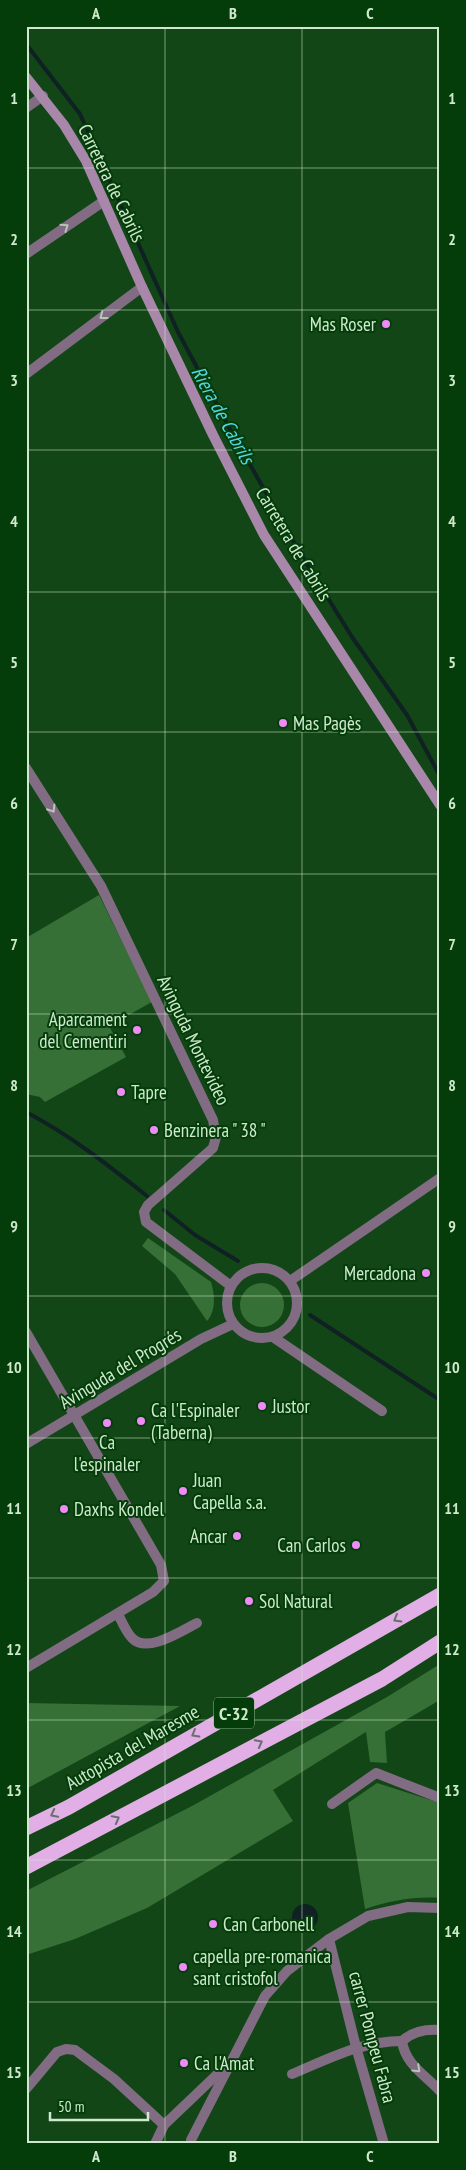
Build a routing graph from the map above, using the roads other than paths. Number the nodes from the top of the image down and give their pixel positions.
1 (26, 77) edge
2 (43, 96) junction
3 (26, 108) edge
4 (104, 200) junction
5 (26, 254) edge
6 (142, 287) junction
7 (26, 374) edge
8 (26, 768) edge
9 (440, 805) edge
10 (440, 1178) edge
11 (290, 1281) junction
12 (231, 1286) junction
13 (233, 1324) junction
14 (26, 1332) edge
15 (273, 1337) junction
16 (382, 1410) dead end
17 (74, 1416) junction
18 (26, 1444) edge
19 (440, 1595) edge
20 (118, 1614) junction
21 (197, 1623) dead end
22 (440, 1642) edge
23 (26, 1668) edge
24 (440, 1798) edge
25 (332, 1804) dead end
26 (26, 1828) edge
27 (26, 1867) edge
28 (440, 1908) edge
29 (328, 1939) junction
30 (440, 2030) edge
31 (402, 2041) junction
32 (356, 2047) junction
33 (234, 2058) junction
34 (292, 2074) dead end
35 (26, 2089) edge
36 (440, 2091) edge
37 (164, 2125) junction
38 (155, 2144) edge
39 (191, 2144) edge
40 (384, 2144) edge

1 - 2 street, Carretera de Cabrils
2 - 3 street
2 - 4 street, Carretera de Cabrils
5 -> 4 street
4 - 6 street, Carretera de Cabrils
6 -> 7 street
6 - 9 street, Carretera de Cabrils
8 -> 12 street, Avinguda Montevideo
10 - 11 street
11 - 12 street
11 - 15 street
12 - 13 street
13 - 15 street
13 - 17 street, Avinguda del Progrés
14 - 17 street
15 - 16 street
17 - 18 street, Avinguda del Progrés
17 - 20 street
19 -> 26 highway, Autopista del Maresme / C-32
20 - 21 street
20 - 23 street
27 -> 22 highway, C-32
24 - 25 street
28 - 29 street
29 - 32 street, carrer Pompeu Fabra
29 - 33 street
30 - 31 street
31 - 32 street
31 -> 36 street
32 - 34 street
32 - 40 street, carrer Pompeu Fabra
33 - 37 street
33 - 39 street
35 - 37 street
37 - 38 street

